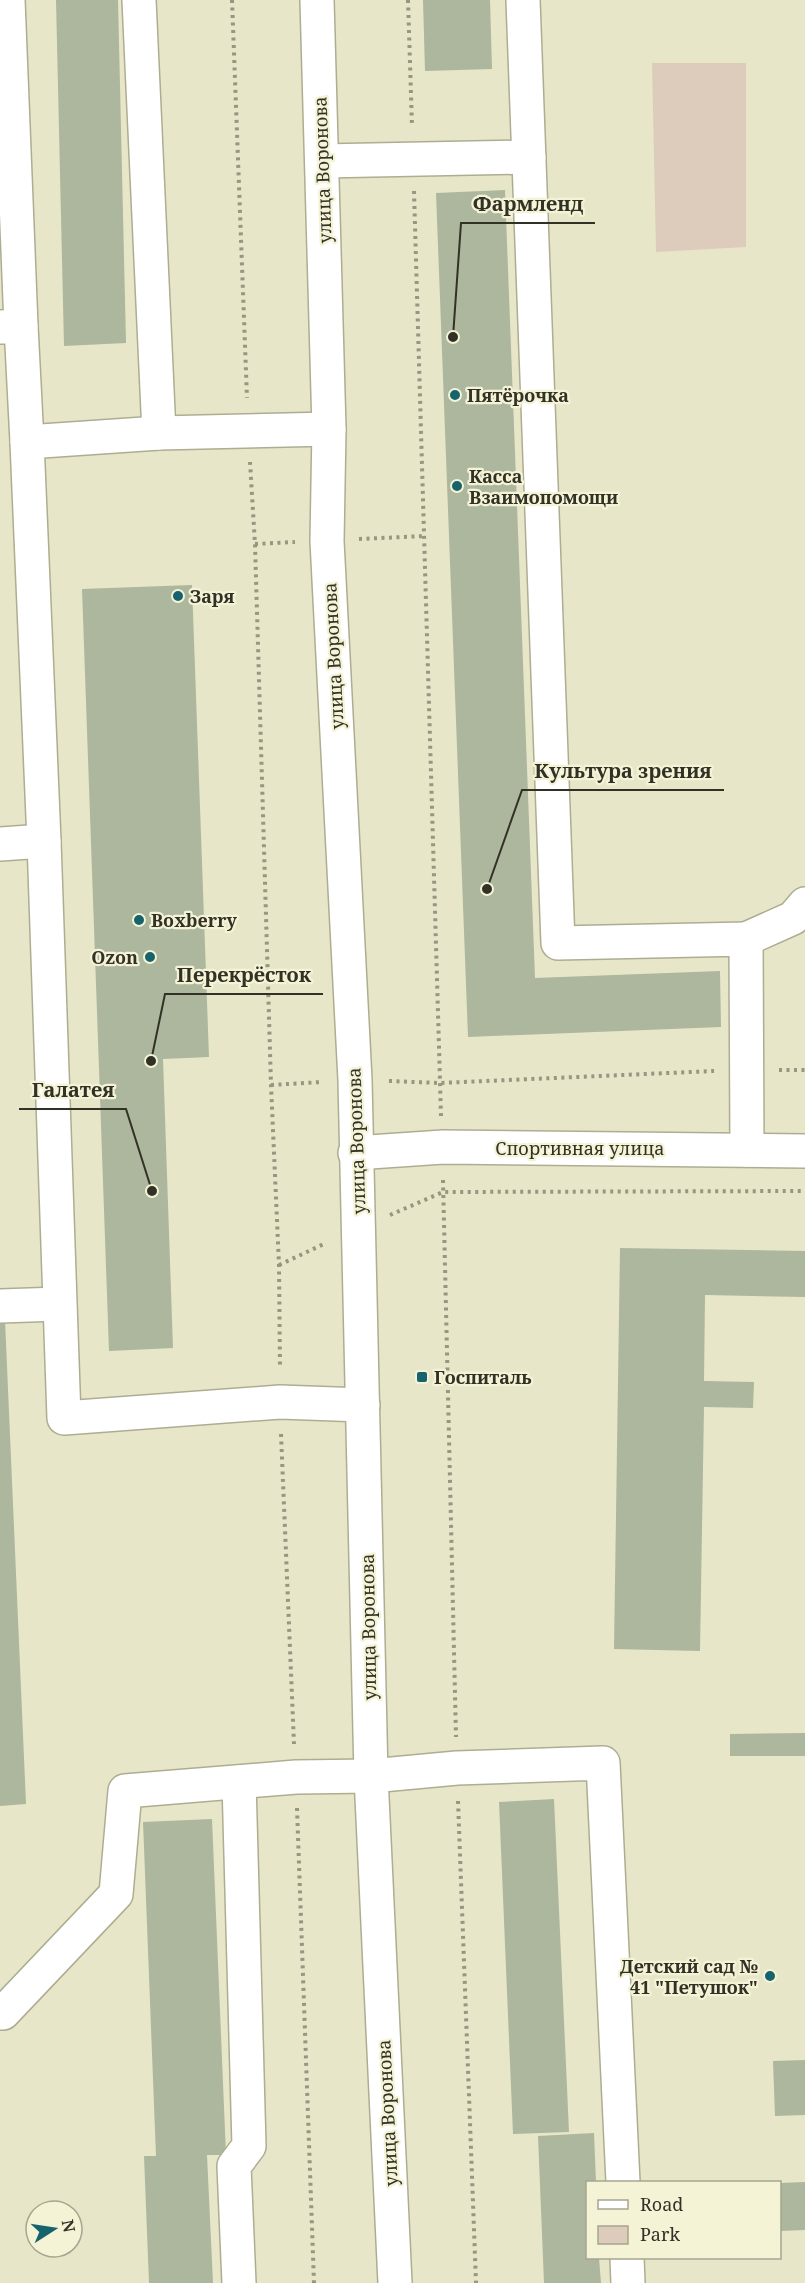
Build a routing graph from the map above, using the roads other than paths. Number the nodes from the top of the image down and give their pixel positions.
1 (8, 0) edge
2 (139, 0) edge
3 (317, 0) edge
4 (523, 0) edge
5 (529, 157) junction
6 (322, 161) junction
7 (11, 327) edge
8 (329, 429) junction
9 (159, 433) junction
10 (27, 442) junction
11 (44, 841) junction
12 (0, 844) edge
13 (805, 904) edge
14 (746, 939) junction
15 (747, 1150) junction
16 (805, 1151) edge
17 (355, 1153) junction
18 (59, 1304) junction
19 (0, 1306) edge
20 (363, 1405) junction
21 (371, 1776) junction
22 (239, 1782) junction
23 (0, 2013) edge
24 (623, 2181) edge
25 (627, 2259) edge
26 (239, 2283) edge
27 (395, 2283) edge
28 (628, 2283) edge

1 - 7 street
2 - 9 street
3 - 6 street, улица Воронова
4 - 5 street
5 - 6 street
5 - 14 street
6 - 8 street, улица Воронова
7 - 10 street
8 - 9 street
8 - 17 street, улица Воронова
9 - 10 street
10 - 11 street
11 - 12 street
11 - 18 street
13 - 14 street
14 - 15 street
15 - 16 street, Спортивная улица
15 - 17 street, Спортивная улица
17 - 20 street, улица Воронова
18 - 19 street
18 - 20 street
20 - 21 street, улица Воронова
21 - 22 street
21 - 24 street
21 - 27 street, улица Воронова
22 - 23 street
22 - 26 street
25 - 28 street

